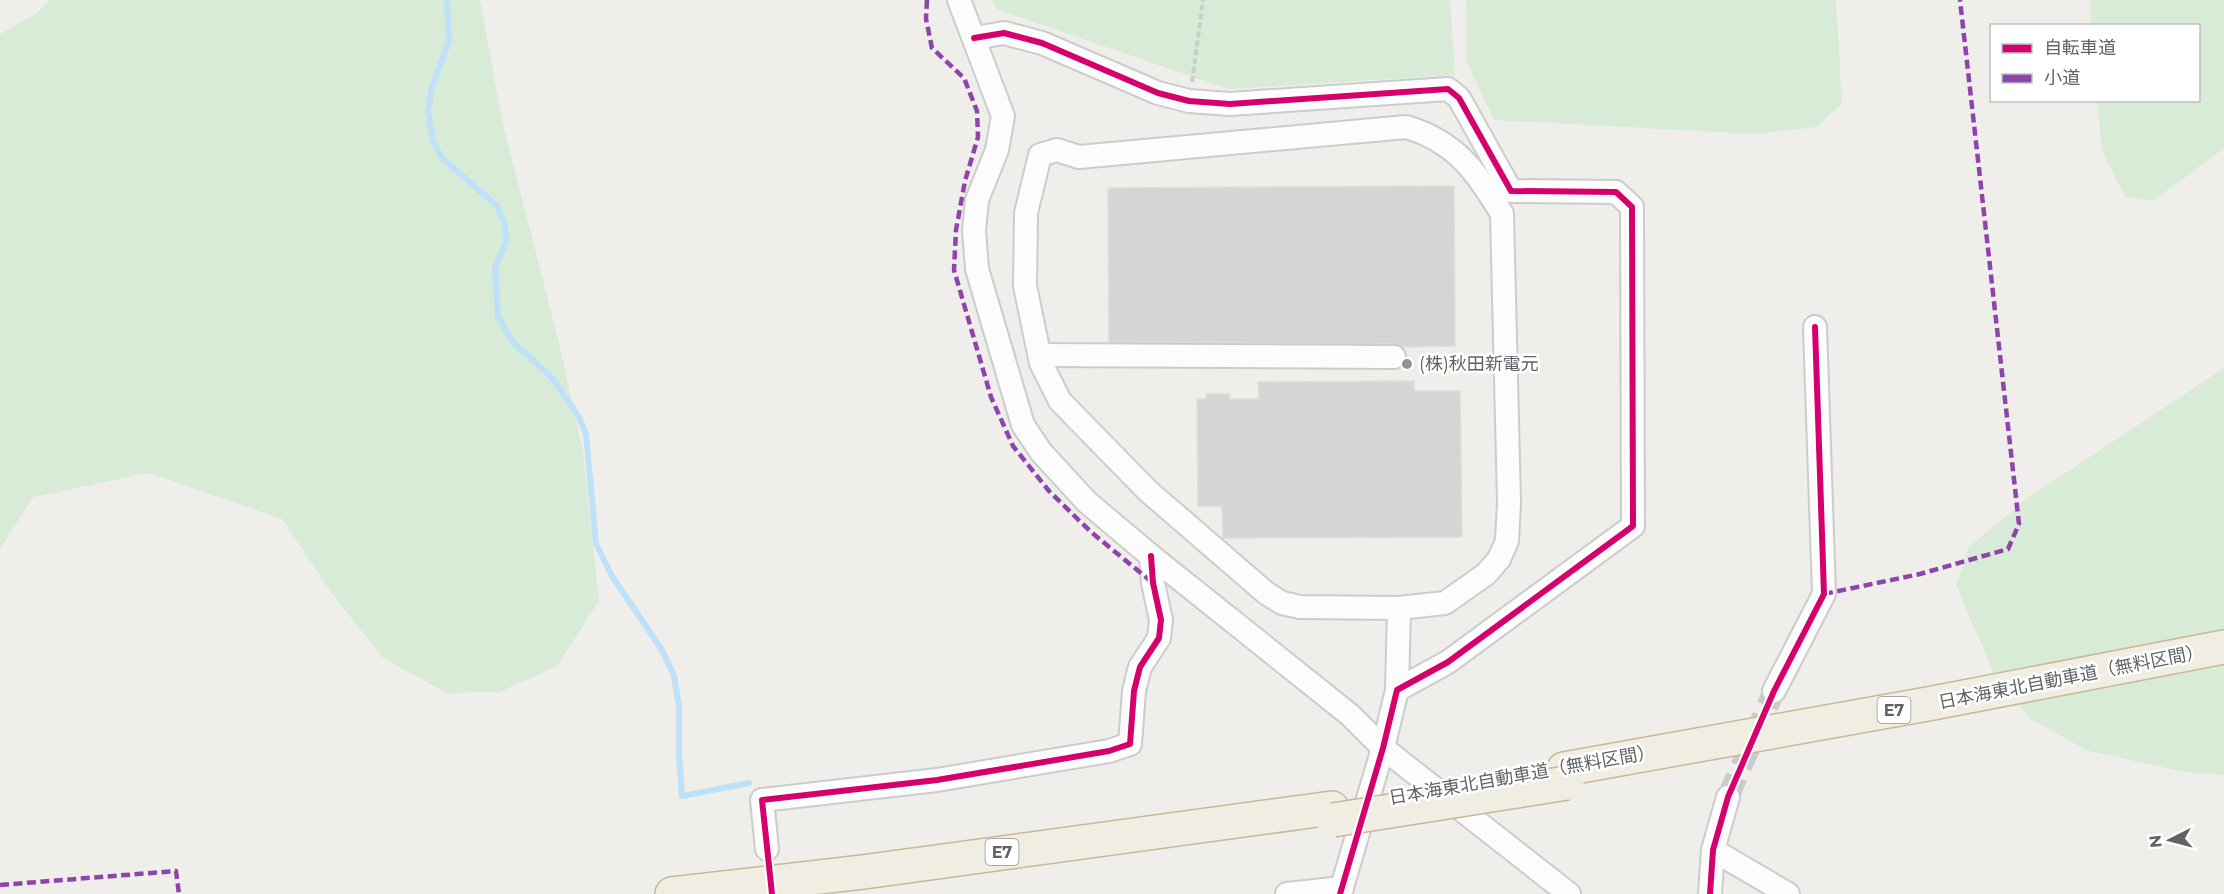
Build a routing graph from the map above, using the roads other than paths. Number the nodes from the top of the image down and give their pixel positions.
1 (959, 0) edge
2 (974, 38) junction
3 (1815, 327) dead end
4 (1040, 355) junction
5 (1394, 357) dead end
6 (1151, 556) junction
7 (1399, 608) junction
8 (2224, 647) edge
9 (2224, 667) edge
10 (1398, 690) junction
11 (1774, 692) tunnel mouth
12 (1383, 748) junction
13 (1565, 776) junction
14 (1728, 797) tunnel mouth
15 (1332, 814) junction
16 (767, 849) dead end
17 (1713, 850) junction
18 (1341, 891) edge
19 (672, 894) edge
20 (810, 894) edge
21 (1287, 894) edge
22 (1569, 894) edge
23 (1710, 894) edge
24 (1788, 894) edge

1 - 2 street
2 - 6 street
2 - 10 street
3 - 11 street
4 - 5 street
4 - 7 street
4 - 7 street
6 - 12 street
6 - 16 street
7 - 10 street
8 - 13 highway, 日本海東北自動車道（無料区間） / E7
9 - 13 highway, 日本海東北自動車道（無料区間） / E7
10 - 12 street
12 - 18 street
12 - 22 street
13 - 15 highway, 日本海東北自動車道（無料区間） / E7, bridge
14 - 17 street
15 - 19 highway, 日本海東北自動車道（無料区間） / E7
15 - 20 highway, 日本海東北自動車道（無料区間） / E7
17 - 23 street
17 - 24 street
18 - 21 street

